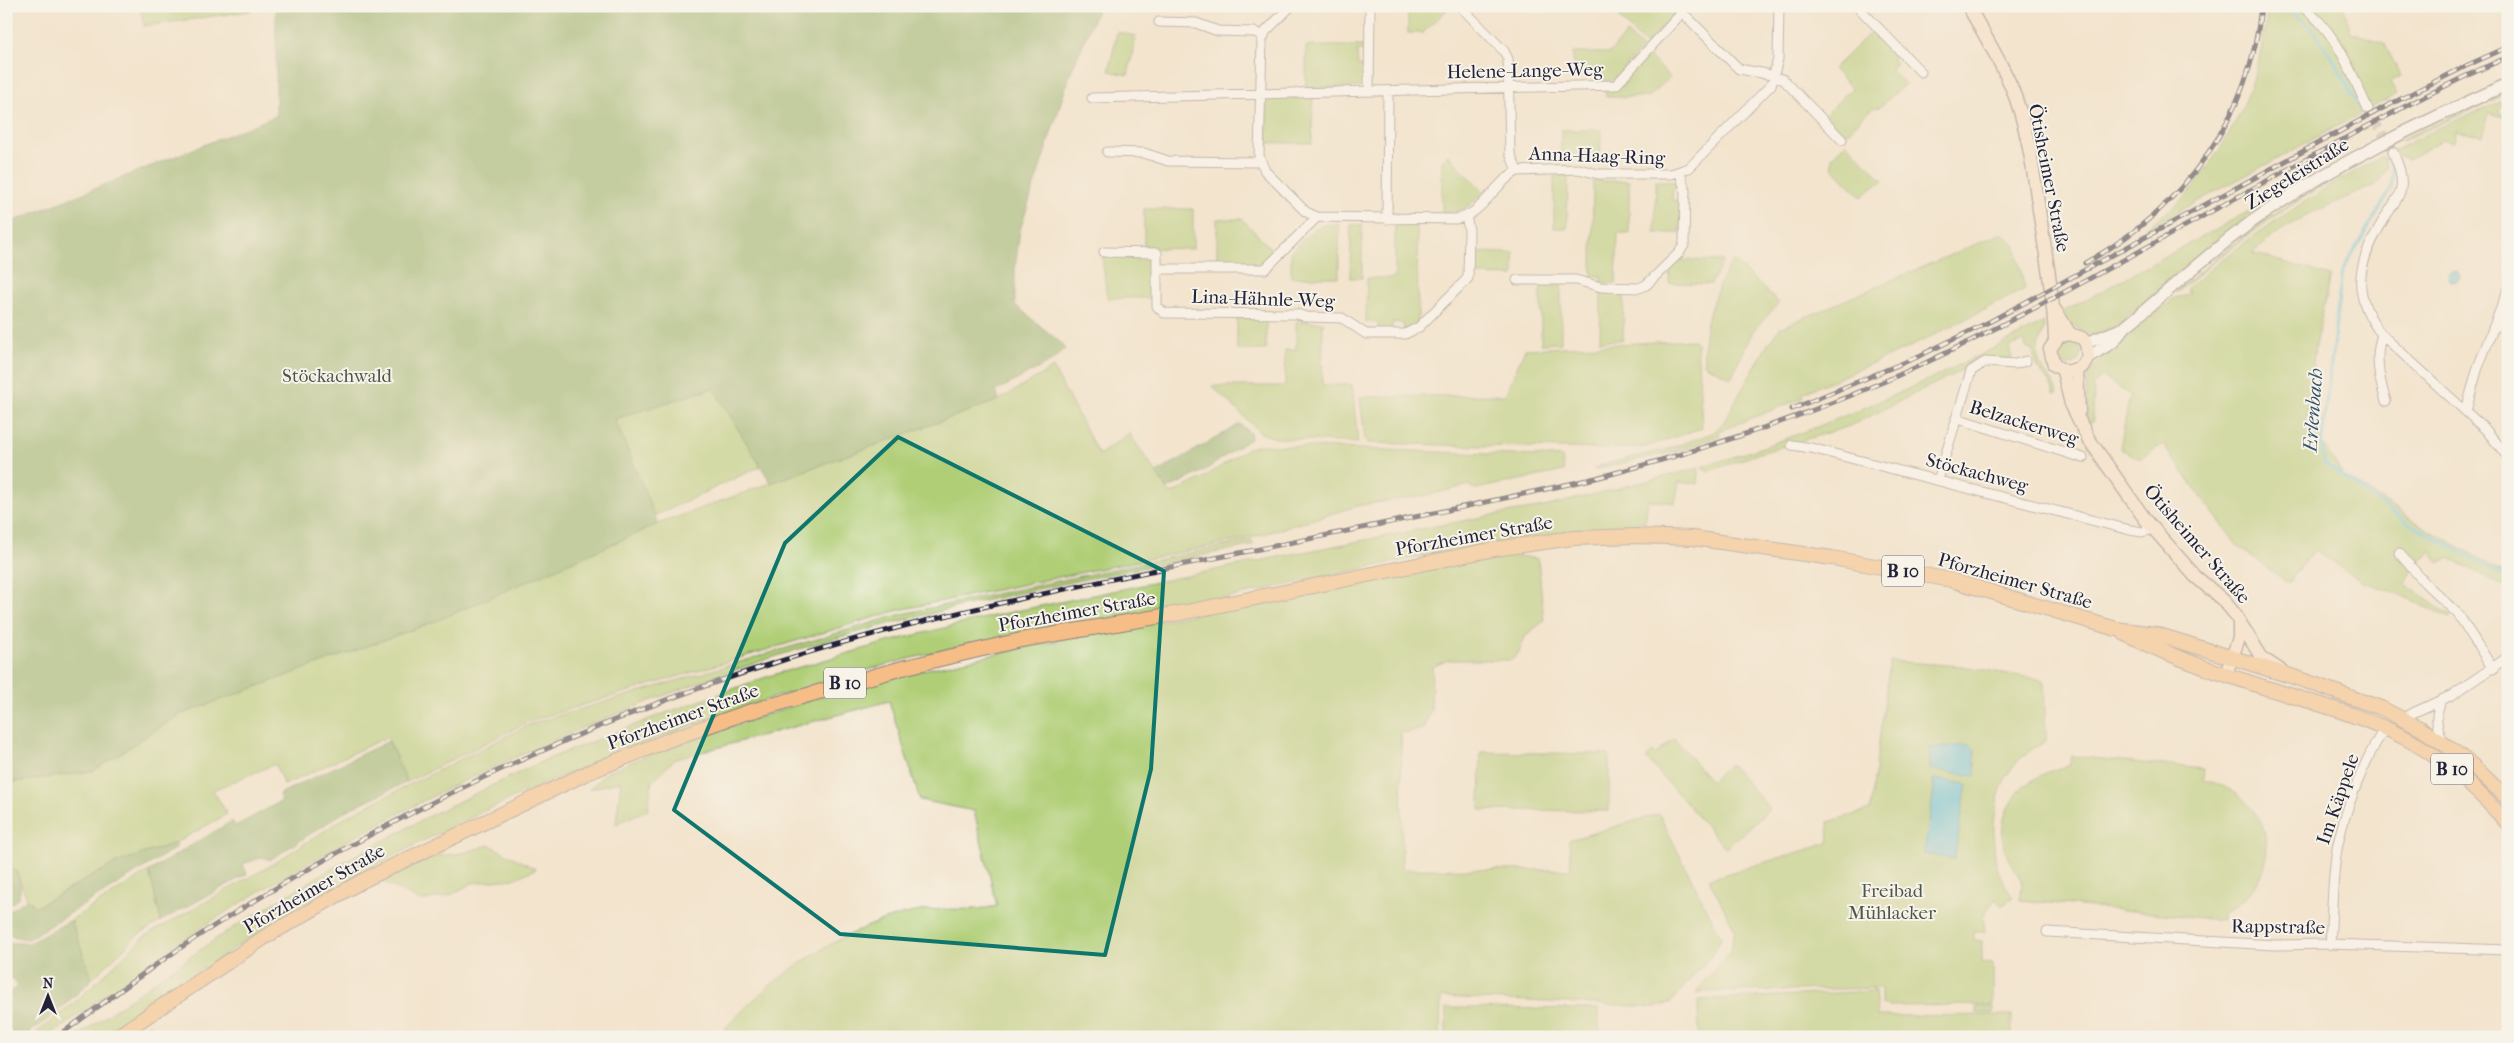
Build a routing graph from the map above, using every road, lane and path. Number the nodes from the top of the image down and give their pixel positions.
1 (1290, 6) edge
2 (1370, 6) edge
3 (1460, 6) edge
4 (1779, 6) edge
5 (1857, 6) edge
6 (1968, 6) edge
7 (2301, 6) edge
8 (1682, 8) edge
9 (1159, 22) dead end
10 (1264, 35) junction
11 (1921, 72) dead end
12 (1775, 77) junction
13 (2508, 84) edge
14 (1509, 88) junction
15 (1369, 91) junction
16 (1388, 91) junction
17 (1260, 94) junction
18 (1092, 98) dead end
19 (2368, 109) tunnel mouth
20 (1842, 140) dead end
21 (1107, 152) dead end
22 (2393, 152) tunnel mouth
23 (1260, 162) junction
24 (1517, 170) junction
25 (1680, 173) junction
26 (1466, 216) junction
27 (1317, 217) junction
28 (1388, 219) junction
29 (1104, 252) dead end
30 (1157, 269) junction
31 (1517, 280) dead end
32 (2508, 290) edge
33 (2054, 308) junction
34 (2495, 324) junction
35 (2125, 327) junction
36 (2508, 330) edge
37 (2070, 334) junction
38 (2382, 335) junction
39 (2055, 340) junction
40 (2086, 343) junction
41 (2088, 358) junction
42 (2026, 360) dead end
43 (2063, 371) junction
44 (2077, 371) junction
45 (2386, 401) dead end
46 (2466, 411) junction
47 (1956, 418) junction
48 (2079, 421) junction
49 (1792, 445) dead end
50 (2508, 457) edge
51 (2083, 458) dead end
52 (1938, 480) junction
53 (2154, 529) junction
54 (2399, 553) dead end
55 (2239, 621) junction
56 (2116, 629) junction
57 (2232, 657) junction
58 (2508, 657) edge
59 (2493, 669) junction
60 (2226, 674) junction
61 (2294, 677) junction
62 (2442, 700) junction
63 (2402, 718) junction
64 (2385, 728) junction
65 (2448, 746) junction
66 (2508, 799) edge
67 (2508, 824) edge
68 (2047, 932) dead end
69 (2330, 944) junction
70 (2508, 950) edge
71 (116, 1037) edge

1 - 10 street
2 - 15 street
3 - 14 street, Anna-Haag-Ring
4 - 12 street, Anna-Haag-Ring
5 - 11 street
6 - 33 main road, Ötisheimer Straße
7 - 19 street
8 - 12 street
8 - 14 street, Helene-Lange-Weg
9 - 10 street
10 - 17 street
12 - 20 street
12 - 25 street, Anna-Haag-Ring
13 - 35 street, Ziegeleistraße
14 - 16 street, Helene-Lange-Weg
14 - 24 street, Anna-Haag-Ring
15 - 16 street, Helene-Lange-Weg
15 - 17 street, Helene-Lange-Weg
16 - 28 street
17 - 18 street, Helene-Lange-Weg
17 - 23 street
21 - 23 street
22 - 38 street
23 - 27 street
24 - 25 street, Anna-Haag-Ring
24 - 26 street, Anna-Haag-Ring
25 - 31 street
26 - 28 street
26 - 30 street, Lina-Hähnle-Weg
27 - 28 street
27 - 30 street, Lina-Hähnle-Weg
29 - 30 street, Lina-Hähnle-Weg
32 - 34 street
33 - 37 main road
33 - 39 main road, Ötisheimer Straße
34 - 36 street
34 - 46 street
35 - 40 street, Ziegeleistraße
35 - 41 street, Ziegeleistraße
37 - 39 main road
37 - 40 main road
38 - 45 street
38 - 46 street
39 - 43 main road
40 - 41 main road
41 - 44 main road
42 - 47 street, Belzackerweg
43 - 44 main road
43 - 48 main road, Ötisheimer Straße
44 - 48 main road, Ötisheimer Straße
46 - 50 street
47 - 51 street, Belzackerweg
47 - 52 street, Belzackerweg
48 - 53 main road, Ötisheimer Straße
49 - 52 street, Stöckachweg
52 - 53 street, Stöckachweg
53 - 55 main road, Ötisheimer Straße
54 - 59 street
55 - 57 main road, Ötisheimer Straße
55 - 61 main road
56 - 57 main road, Pforzheimer Straße / B 10
56 - 60 main road, Pforzheimer Straße / B 10
56 - 71 main road, Pforzheimer Straße / B 10
57 - 60 main road, Ötisheimer Straße
57 - 61 main road, Pforzheimer Straße / B 10
58 - 59 street
59 - 62 street
60 - 64 main road, Pforzheimer Straße / B 10
61 - 63 main road, Pforzheimer Straße / B 10
62 - 63 street
62 - 65 street
63 - 64 street
63 - 65 main road, Pforzheimer Straße / B 10
64 - 67 main road, Pforzheimer Straße / B 10
64 - 69 street, Im Käppele
65 - 66 main road, Pforzheimer Straße / B 10
68 - 69 street, Rappstraße
69 - 70 street, Rappstraße

